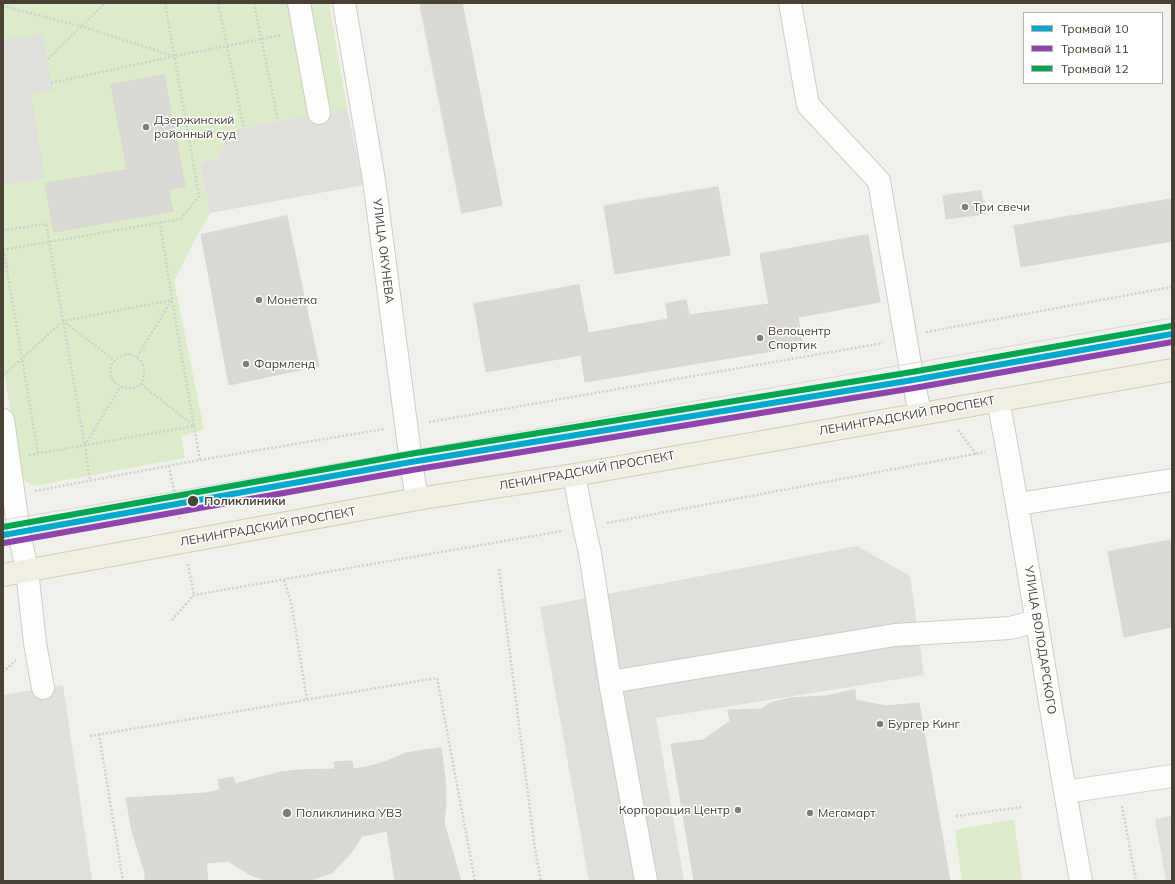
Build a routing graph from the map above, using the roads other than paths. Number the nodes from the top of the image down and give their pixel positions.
1 (299, 3) edge
2 (344, 3) edge
3 (790, 3) edge
4 (319, 113) dead end
5 (1172, 370) edge
6 (998, 400) junction
7 (920, 414) junction
8 (3, 420) edge
9 (574, 475) junction
10 (1172, 480) edge
11 (417, 500) junction
12 (1018, 504) junction
13 (27, 570) junction
14 (3, 574) edge
15 (1037, 621) junction
16 (610, 682) junction
17 (43, 688) dead end
18 (1172, 776) edge
19 (1064, 792) junction
20 (646, 881) edge
21 (1081, 881) edge

1 - 4 street
2 - 11 street, УЛИЦА ОКУНЕВА
3 - 7 street
5 - 6 main road, ЛЕНИНГРАДСКИЙ ПРОСПЕКТ
6 - 7 main road, ЛЕНИНГРАДСКИЙ ПРОСПЕКТ
6 - 12 street, УЛИЦА ВОЛОДАРСКОГО
7 - 9 main road, ЛЕНИНГРАДСКИЙ ПРОСПЕКТ
8 - 13 street
9 - 11 main road, ЛЕНИНГРАДСКИЙ ПРОСПЕКТ
9 - 16 street
10 - 12 street
11 - 13 main road, ЛЕНИНГРАДСКИЙ ПРОСПЕКТ
12 - 15 street, УЛИЦА ВОЛОДАРСКОГО
13 - 14 main road, ЛЕНИНГРАДСКИЙ ПРОСПЕКТ
13 - 17 street
15 - 16 street
15 - 19 street, УЛИЦА ВОЛОДАРСКОГО
16 - 20 street
18 - 19 street
19 - 21 street, УЛИЦА ВОЛОДАРСКОГО

